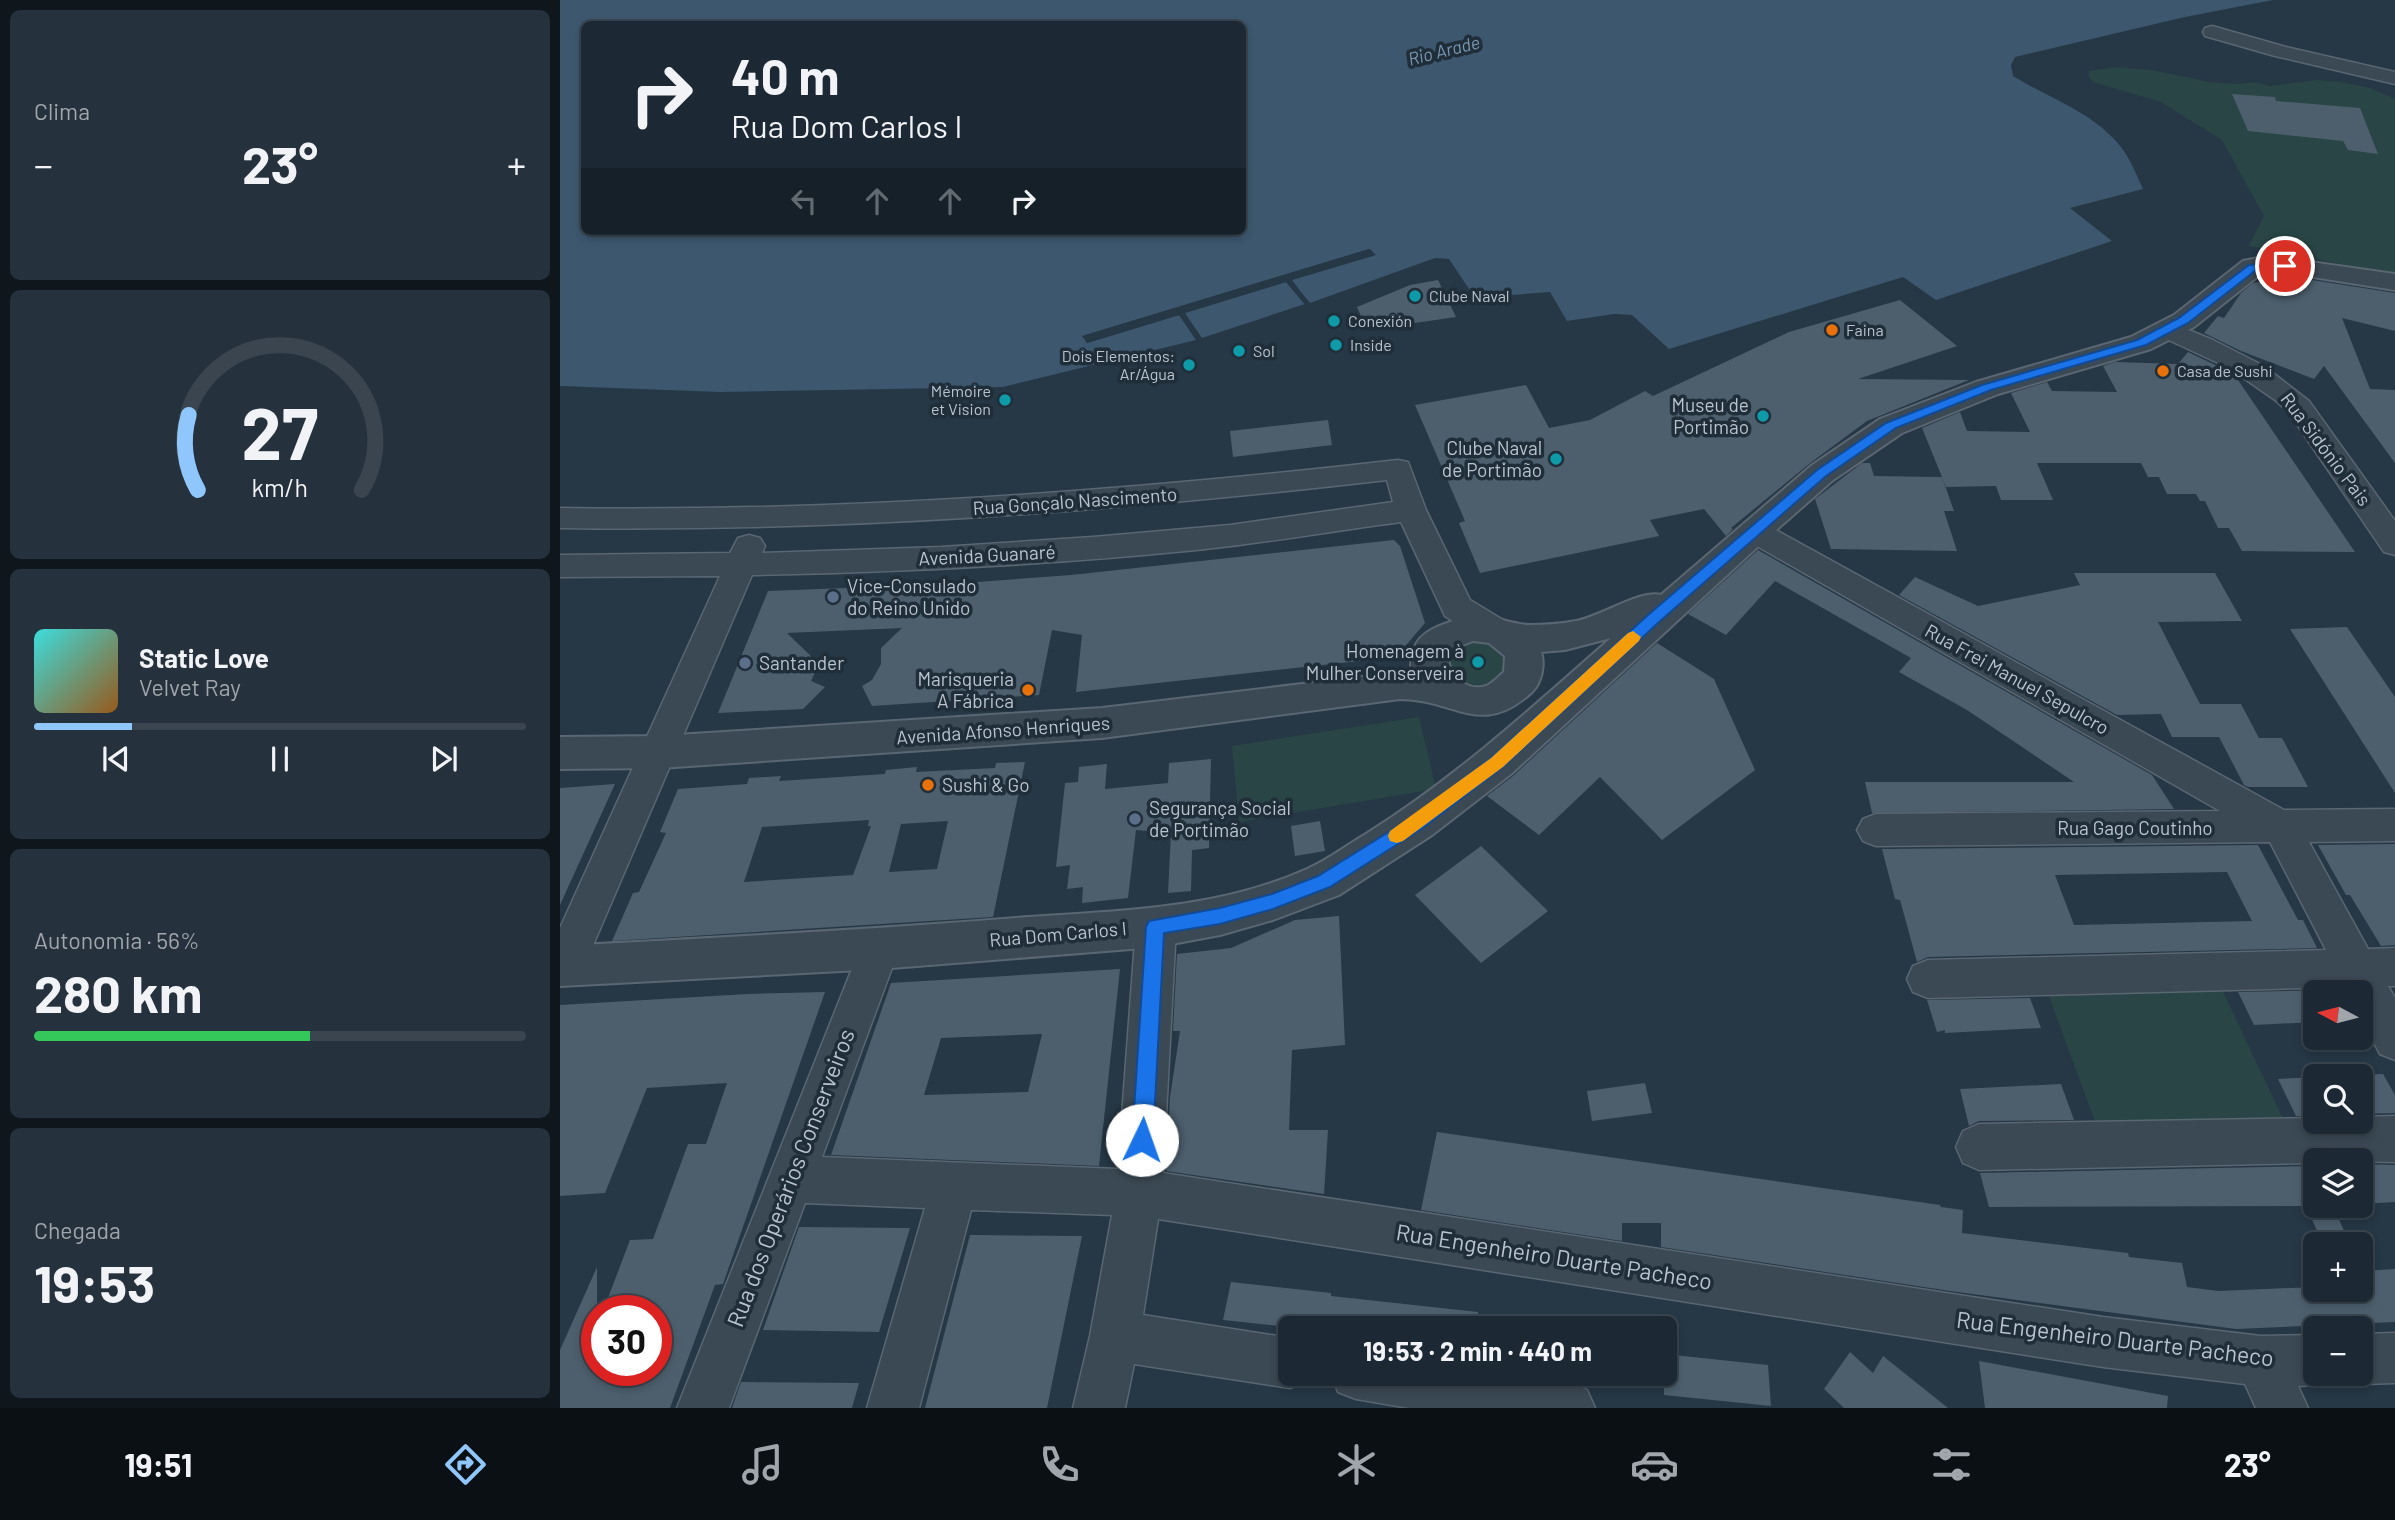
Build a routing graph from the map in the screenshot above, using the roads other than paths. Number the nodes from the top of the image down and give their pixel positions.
1 (2212, 32) dead end
2 (2395, 78) edge
3 (2395, 282) edge
4 (2169, 330) junction
5 (1411, 510) junction
6 (560, 518) edge
7 (759, 519) junction
8 (1754, 531) junction
9 (2395, 544) edge
10 (560, 566) edge
11 (742, 566) junction
12 (1706, 574) junction
13 (1654, 618) junction
14 (1500, 633) junction
15 (1518, 680) junction
16 (1444, 691) junction
17 (660, 752) junction
18 (560, 753) edge
19 (1497, 763) junction
20 (2395, 825) edge
21 (2281, 827) junction
22 (1876, 830) dead end
23 (1156, 927) junction
24 (879, 949) junction
25 (562, 966) edge
26 (2375, 967) edge
27 (1928, 979) dead end
28 (2395, 1040) edge
29 (2395, 1139) edge
30 (1979, 1147) dead end
31 (790, 1179) junction
32 (954, 1187) junction
33 (1139, 1193) junction
34 (1115, 1336) junction
35 (2395, 1358) edge
36 (2373, 1359) edge
37 (2303, 1360) edge
38 (1278, 1361) edge
39 (2261, 1361) junction
40 (1394, 1386) edge
41 (1425, 1396) edge
42 (704, 1408) edge
43 (893, 1408) edge
44 (1099, 1408) edge
45 (1569, 1408) edge
46 (2282, 1408) edge

1 - 2 street
3 - 4 street, Rua Dom Carlos I
4 - 8 street, Rua Dom Carlos I
4 - 9 street, Rua Sidónio Pais
5 - 7 street, Rua Gonçalo Nascimento
5 - 11 street, Avenida Guanaré
5 - 14 street, Rua Gonçalo Nascimento
6 - 7 street, Rua Gonçalo Nascimento
7 - 11 street
8 - 12 street, Rua Dom Carlos I
8 - 21 street, Rua Frei Manuel Sepulcro
10 - 11 street, Avenida Guanaré
11 - 17 street
12 - 13 street, Rua Dom Carlos I
12 - 14 street
13 - 15 street
13 - 19 street, Rua Dom Carlos I
14 - 15 street
14 - 16 street
15 - 16 street
15 - 19 street
16 - 17 street, Avenida Afonso Henriques
17 - 18 street, Avenida Afonso Henriques
17 - 25 street
19 - 23 street, Rua Dom Carlos I
20 - 21 street, Rua Gago Coutinho
21 - 22 street, Rua Gago Coutinho
21 - 26 street
23 - 24 street, Rua Dom Carlos I
23 - 33 street
24 - 25 street, Rua Dom Carlos I
24 - 31 street, Rua dos Operários Conserveiros
26 - 27 street
26 - 28 street
29 - 30 street
31 - 32 street, Rua Engenheiro Duarte Pacheco
31 - 42 street, Rua dos Operários Conserveiros
32 - 33 street, Rua Engenheiro Duarte Pacheco
32 - 43 street
33 - 34 street
33 - 39 street, Rua Engenheiro Duarte Pacheco
34 - 38 street
34 - 44 street
35 - 36 street
37 - 39 street, Rua Engenheiro Duarte Pacheco
39 - 46 street
40 - 41 street
41 - 45 street

